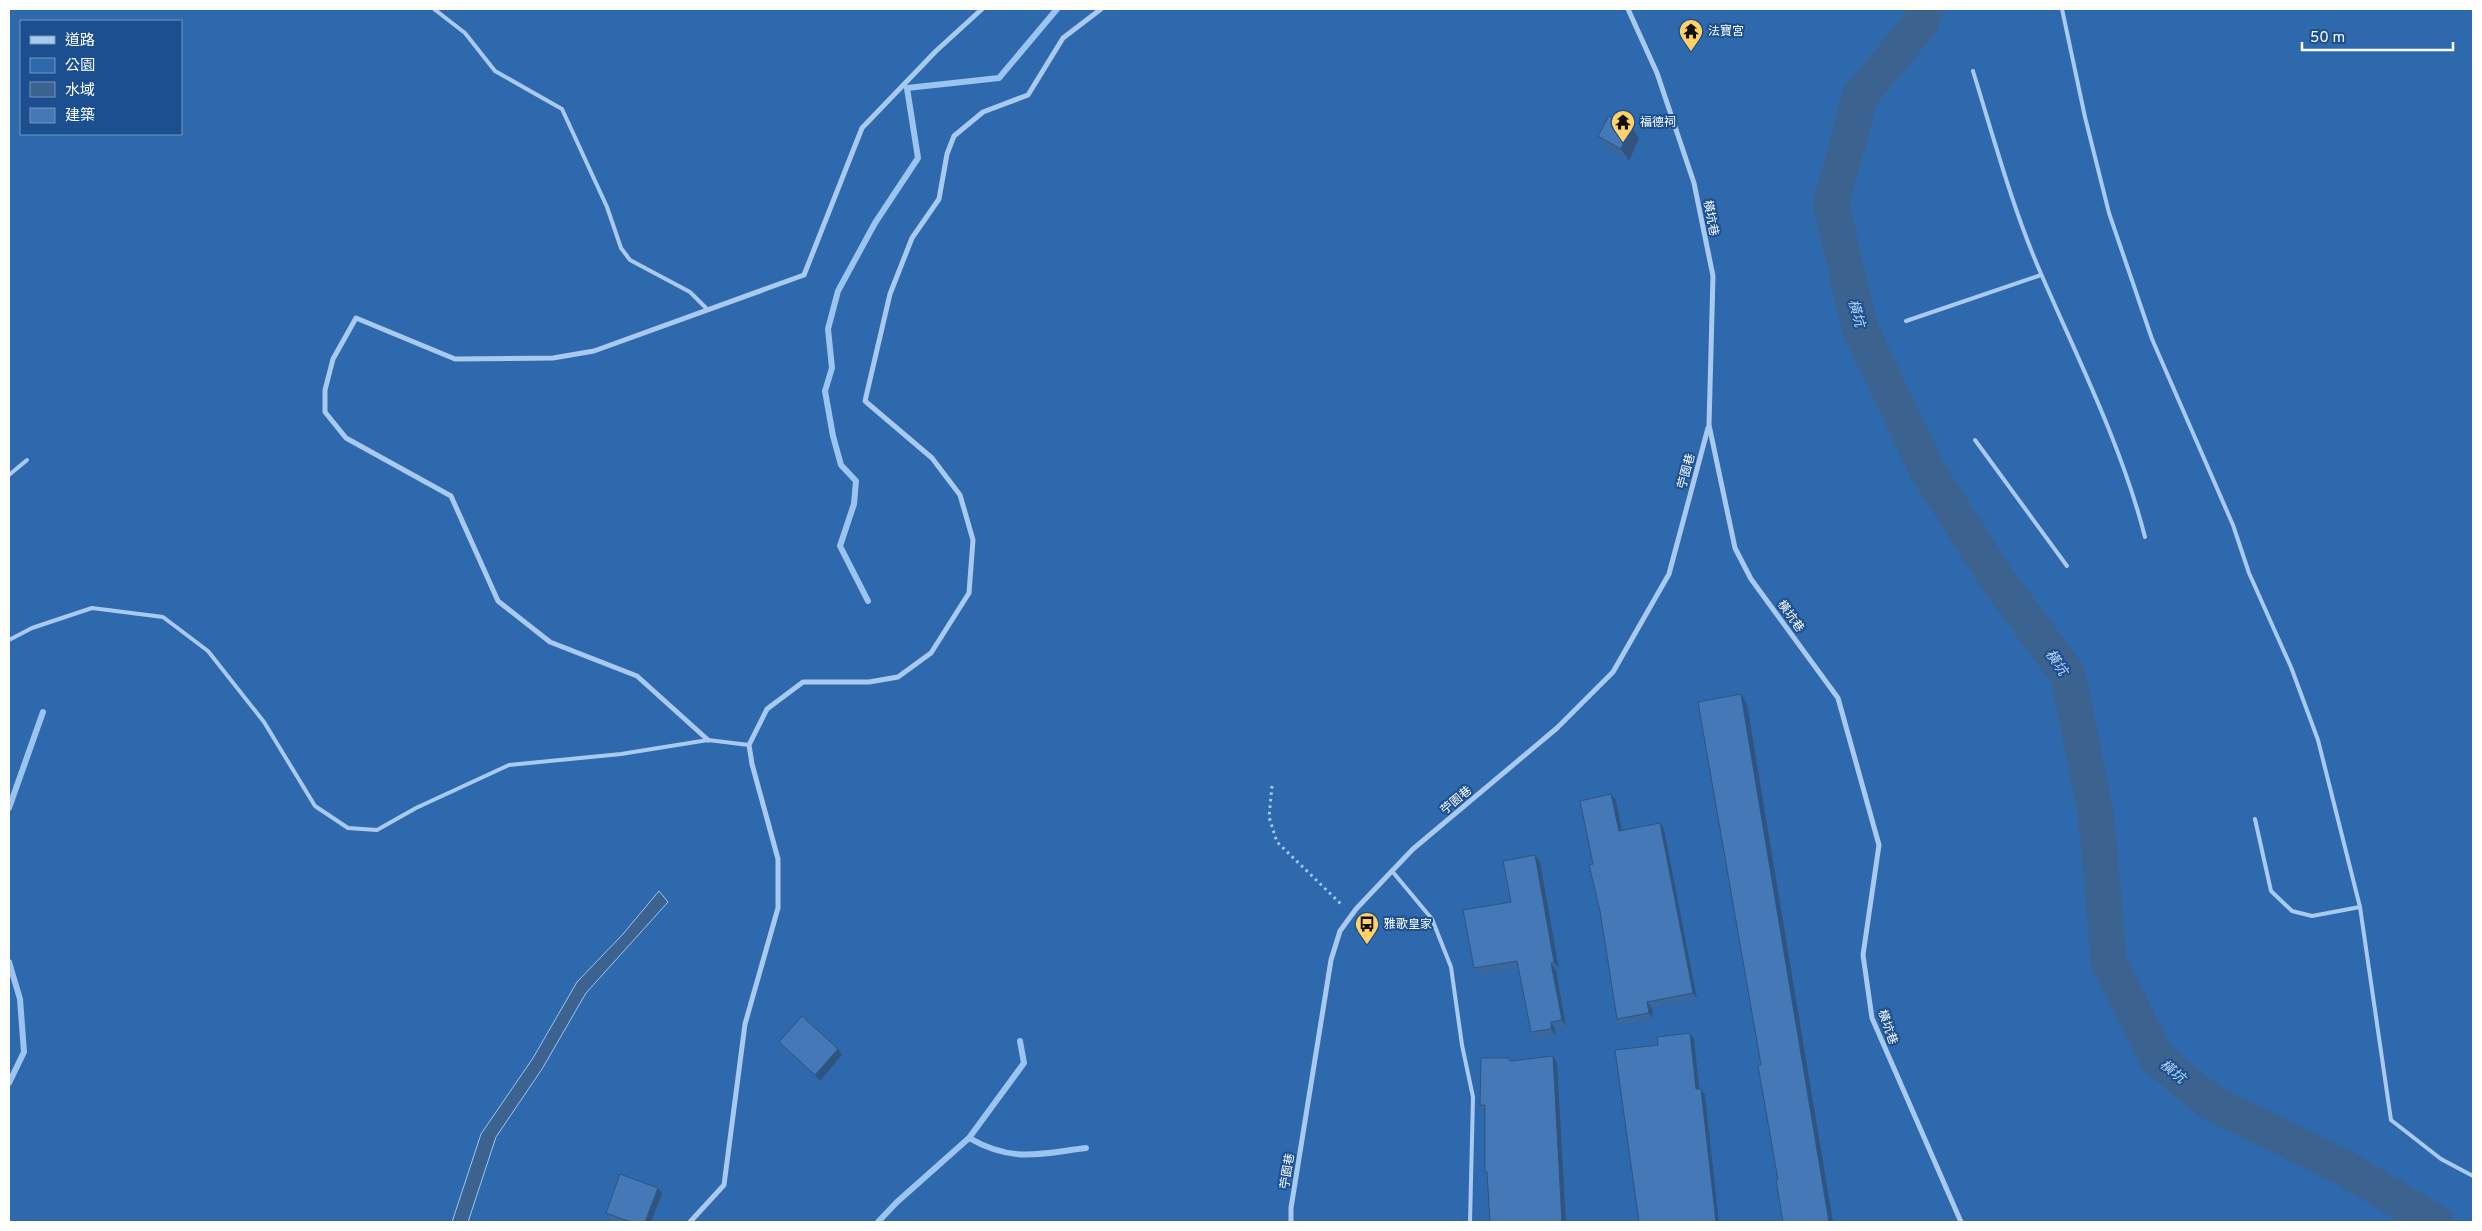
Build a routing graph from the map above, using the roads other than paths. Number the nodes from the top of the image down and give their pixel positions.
1 (434, 9) edge
2 (982, 9) edge
3 (1102, 9) edge
4 (1628, 9) edge
5 (2062, 9) edge
6 (1973, 71) dead end
7 (2041, 275) junction
8 (708, 310) junction
9 (1906, 321) dead end
10 (1709, 425) junction
11 (1975, 440) dead end
12 (28, 460) dead end
13 (9, 475) edge
14 (2145, 537) dead end
15 (2067, 566) dead end
16 (9, 640) edge
17 (708, 740) junction
18 (749, 745) junction
19 (2254, 819) dead end
20 (1392, 871) junction
21 (2360, 907) junction
22 (2473, 1176) edge
23 (690, 1222) edge
24 (1291, 1222) edge
25 (1470, 1222) edge
26 (1960, 1222) edge

1 - 8 lane
2 - 8 street
3 - 18 street
4 - 10 street, 橫坑巷
5 - 21 lane
6 - 7 lane
7 - 9 lane
7 - 14 lane
8 - 17 street
10 - 20 street, 苧園巷
10 - 26 street, 橫坑巷
11 - 15 lane
12 - 13 lane
16 - 17 lane
17 - 18 lane
18 - 23 street
19 - 21 lane
20 - 24 street, 苧園巷
20 - 25 lane
21 - 22 lane

